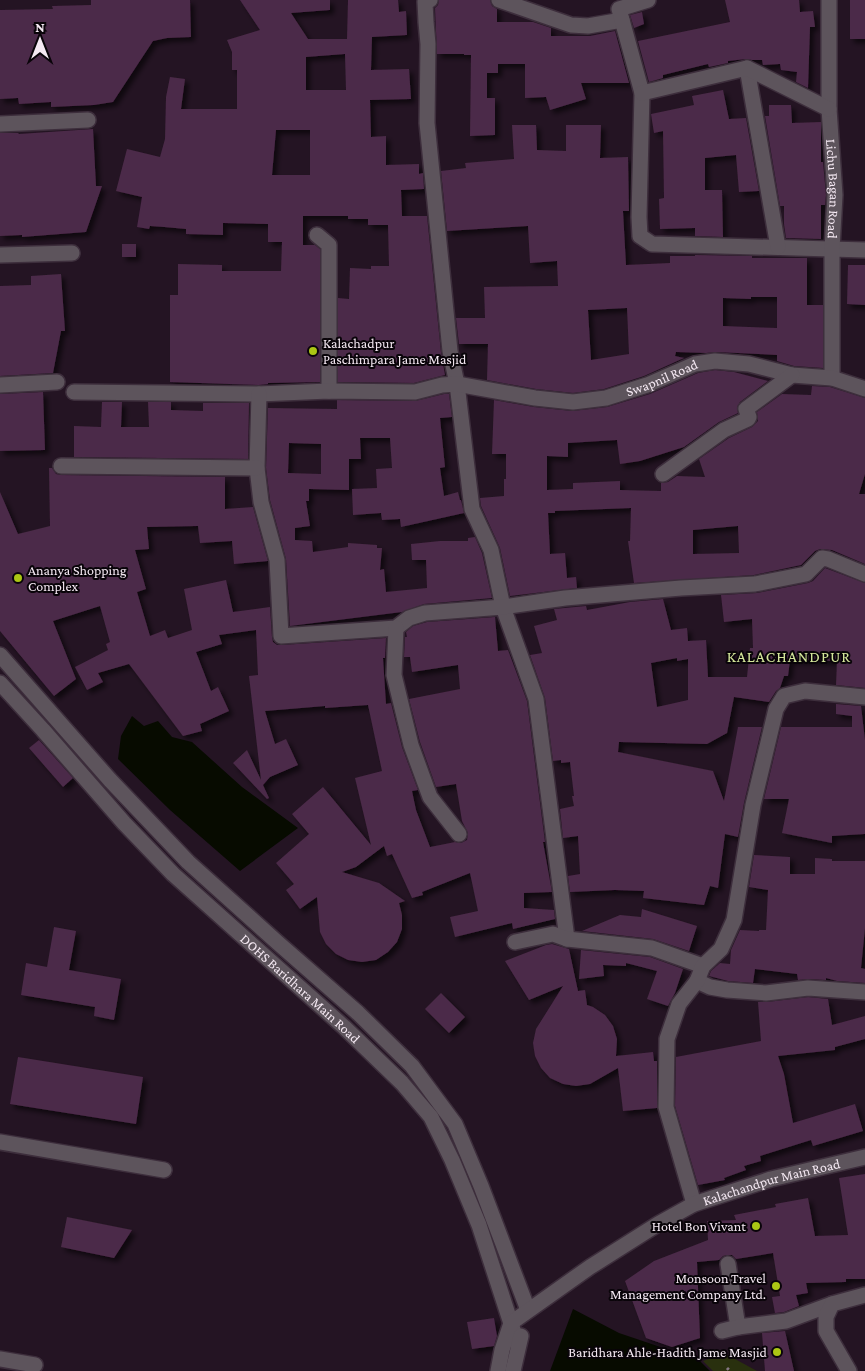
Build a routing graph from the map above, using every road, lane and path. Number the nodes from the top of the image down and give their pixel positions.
1 (430, 0) edge
2 (499, 0) edge
3 (648, 0) edge
4 (829, 0) edge
5 (622, 20) junction
6 (747, 68) junction
7 (642, 93) junction
8 (829, 109) junction
9 (88, 120) dead end
10 (0, 124) edge
11 (317, 235) dead end
12 (778, 247) junction
13 (832, 248) junction
14 (865, 250) edge
15 (72, 253) dead end
16 (0, 255) edge
17 (792, 375) junction
18 (832, 378) junction
19 (57, 382) dead end
20 (457, 384) junction
21 (0, 385) edge
22 (865, 389) edge
23 (329, 391) junction
24 (74, 392) dead end
25 (259, 394) junction
26 (61, 466) dead end
27 (257, 468) junction
28 (663, 474) dead end
29 (865, 574) edge
30 (503, 607) junction
31 (396, 628) junction
32 (0, 655) edge
33 (0, 683) edge
34 (865, 697) edge
35 (459, 834) dead end
36 (567, 938) junction
37 (515, 942) dead end
38 (703, 966) junction
39 (697, 980) junction
40 (865, 992) edge
41 (0, 1142) edge
42 (865, 1157) edge
43 (164, 1170) dead end
44 (694, 1204) junction
45 (728, 1264) dead end
46 (865, 1295) edge
47 (832, 1304) junction
48 (528, 1310) junction
49 (511, 1323) junction
50 (738, 1327) junction
51 (722, 1331) dead end
52 (518, 1345) junction
53 (0, 1359) edge
54 (35, 1365) dead end
55 (727, 1368) dead end
56 (498, 1371) edge
57 (513, 1371) edge
58 (730, 1371) edge
59 (849, 1371) edge

1 - 20 street
2 - 5 street
3 - 5 street
4 - 8 street, Lichu Bagan Road
5 - 7 street
6 - 7 street
6 - 8 street
6 - 12 street
7 - 12 street
8 - 13 street, Lichu Bagan Road
9 - 10 street
11 - 23 street
12 - 13 street
13 - 14 street
13 - 18 street, Lichu Bagan Road
15 - 16 street
17 - 18 street, Swapnil Road
17 - 20 street, Swapnil Road
17 - 28 street
18 - 22 street, Swapnil Road
19 - 21 street
20 - 23 street, Swapnil Road
20 - 30 street
23 - 25 street, Swapnil Road
24 - 25 street, Swapnil Road
25 - 27 street
26 - 27 street
27 - 31 street
29 - 30 street
30 - 31 street
30 - 36 street
31 - 35 street
32 - 48 street, DOHS Baridhara Main Road
33 - 49 street, DOHS Baridhara Main Road
34 - 38 street
36 - 37 street
36 - 38 street
38 - 39 street
39 - 40 street
39 - 44 street
41 - 43 street
42 - 44 street, Kalachandpur Main Road
44 - 48 street, Kalachandpur Main Road
45 - 50 street
46 - 47 street
47 - 50 street
47 - 59 street
48 - 49 street, Kalachandpur Main Road
48 - 52 street
49 - 52 street, DOHS Baridhara Main Road
49 - 56 street
50 - 51 street
52 - 57 street
53 - 54 street
55 - 58 path

